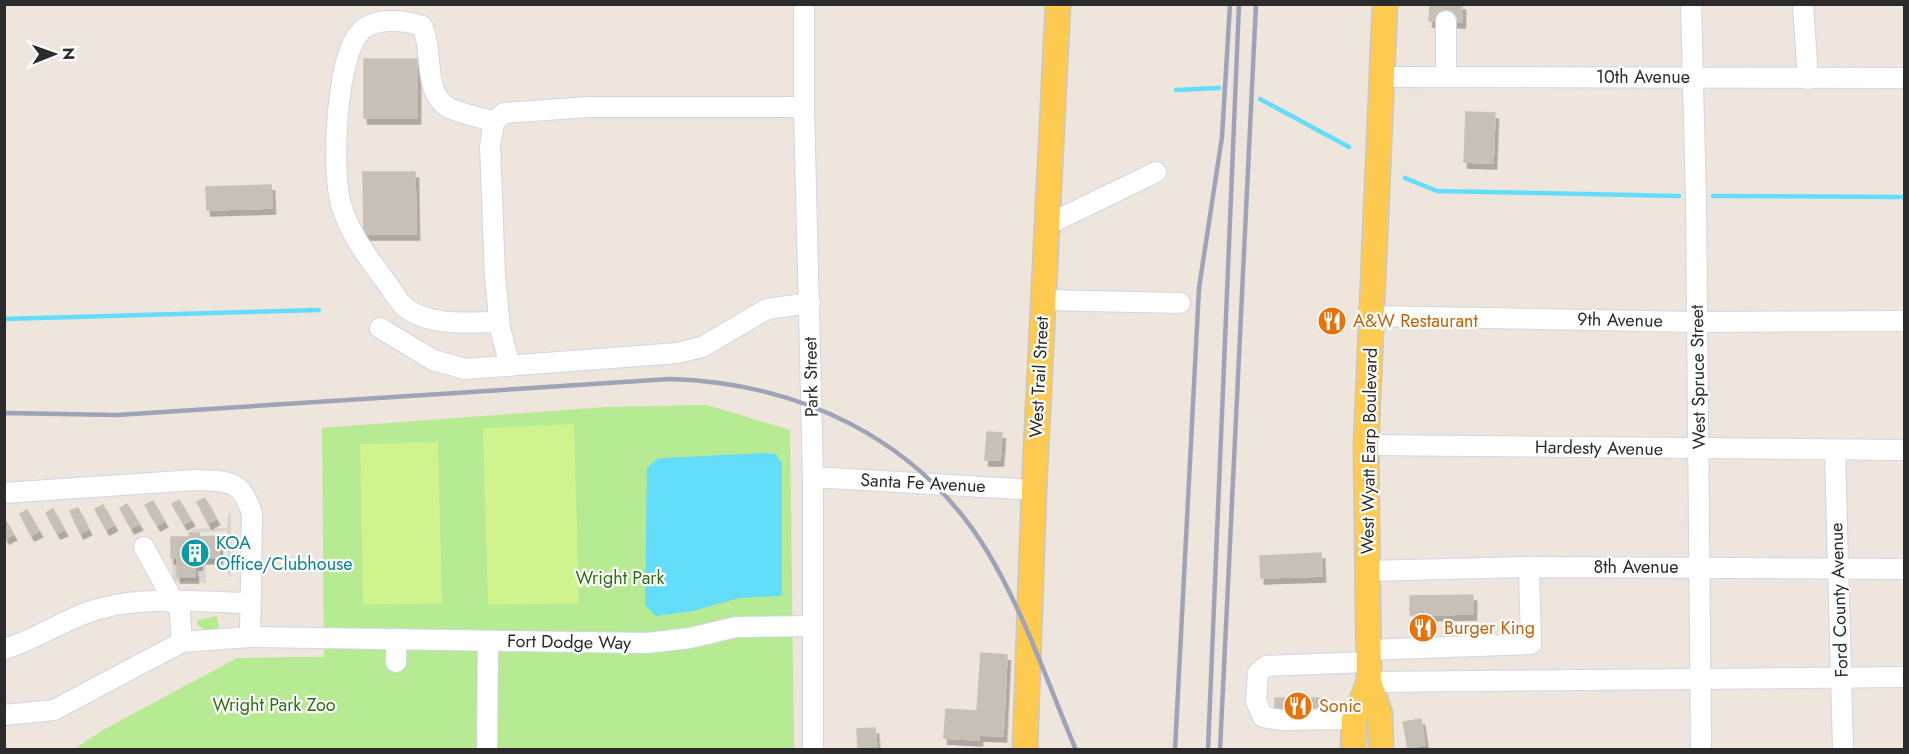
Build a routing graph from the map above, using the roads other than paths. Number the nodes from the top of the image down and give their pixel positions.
1 (804, 4) edge
2 (1058, 4) edge
3 (1385, 4) edge
4 (1691, 4) edge
5 (1803, 4) edge
6 (1446, 21) tunnel mouth
7 (1381, 77) junction
8 (1446, 77) junction
9 (1693, 78) junction
10 (1905, 78) edge
11 (1808, 79) junction
12 (804, 107) junction
13 (494, 122) junction
14 (1156, 172) dead end
15 (1047, 225) junction
16 (1043, 300) junction
17 (810, 303) junction
18 (1180, 303) dead end
19 (1371, 316) junction
20 (1905, 321) edge
21 (499, 322) junction
22 (1697, 322) junction
23 (380, 328) dead end
24 (510, 366) junction
25 (1366, 445) junction
26 (1698, 450) junction
27 (1835, 450) junction
28 (1905, 450) edge
29 (813, 477) junction
30 (1034, 490) junction
31 (4, 493) edge
32 (144, 548) dead end
33 (1529, 567) junction
34 (1700, 567) junction
35 (1905, 569) edge
36 (1367, 570) junction
37 (1838, 570) junction
38 (174, 602) junction
39 (251, 603) junction
40 (811, 626) junction
41 (250, 637) junction
42 (396, 639) junction
43 (488, 640) junction
44 (182, 642) junction
45 (4, 649) edge
46 (396, 662) dead end
47 (1368, 665) junction
48 (1841, 677) junction
49 (1905, 677) edge
50 (1701, 680) junction
51 (4, 715) edge
52 (1354, 719) junction
53 (487, 750) edge
54 (813, 750) edge
55 (1025, 750) edge
56 (1353, 750) edge
57 (1380, 750) edge
58 (1701, 750) edge
59 (1843, 750) edge

1 - 12 street, Park Street
2 - 15 main road, West Trail Street
3 - 7 main road, West Wyatt Earp Boulevard
4 - 9 street, West Spruce Street
5 - 11 street
6 - 8 street
7 - 8 street, 10th Avenue
7 - 19 main road, West Wyatt Earp Boulevard
8 - 9 street, 10th Avenue
9 - 11 street, 10th Avenue
9 - 22 street, West Spruce Street
10 - 11 street, 10th Avenue
12 - 13 street
12 - 17 street, Park Street
13 - 21 street
13 - 21 street
14 - 15 street
15 - 16 main road, West Trail Street
16 - 18 street
16 - 30 main road, West Trail Street
17 - 24 street
17 - 29 street, Park Street
19 - 22 street, 9th Avenue
19 - 25 main road, West Wyatt Earp Boulevard
20 - 22 street, 9th Avenue
21 - 24 street
22 - 26 street, West Spruce Street
23 - 24 street
25 - 26 street, Hardesty Avenue
25 - 36 main road, West Wyatt Earp Boulevard
26 - 27 street, Hardesty Avenue
26 - 34 street, West Spruce Street
27 - 28 street, Hardesty Avenue
27 - 37 street, Ford County Avenue
29 - 30 street, Santa Fe Avenue
29 - 40 street, Park Street
30 - 55 main road, West Trail Street
31 - 39 street
32 - 38 street
33 - 34 street, 8th Avenue
33 - 36 street, 8th Avenue
33 - 47 street
34 - 37 street, 8th Avenue
34 - 50 street, West Spruce Street
35 - 37 street, 8th Avenue
36 - 47 main road, West Wyatt Earp Boulevard
37 - 48 street, Ford County Avenue
38 - 39 street
38 - 44 street
38 - 45 street
39 - 41 street
40 - 43 street, Fort Dodge Way
40 - 54 street, Park Street
41 - 42 street, Fort Dodge Way
41 - 44 street, Fort Dodge Way
42 - 43 street, Fort Dodge Way
42 - 46 street
43 - 53 street
44 - 51 street
47 - 50 street
47 - 52 main road, West Wyatt Earp Boulevard
47 - 52 street
47 - 57 main road, West Wyatt Earp Boulevard
48 - 49 street
48 - 50 street
48 - 59 street, Ford County Avenue
50 - 58 street, West Spruce Street
52 - 56 main road, West Wyatt Earp Boulevard

